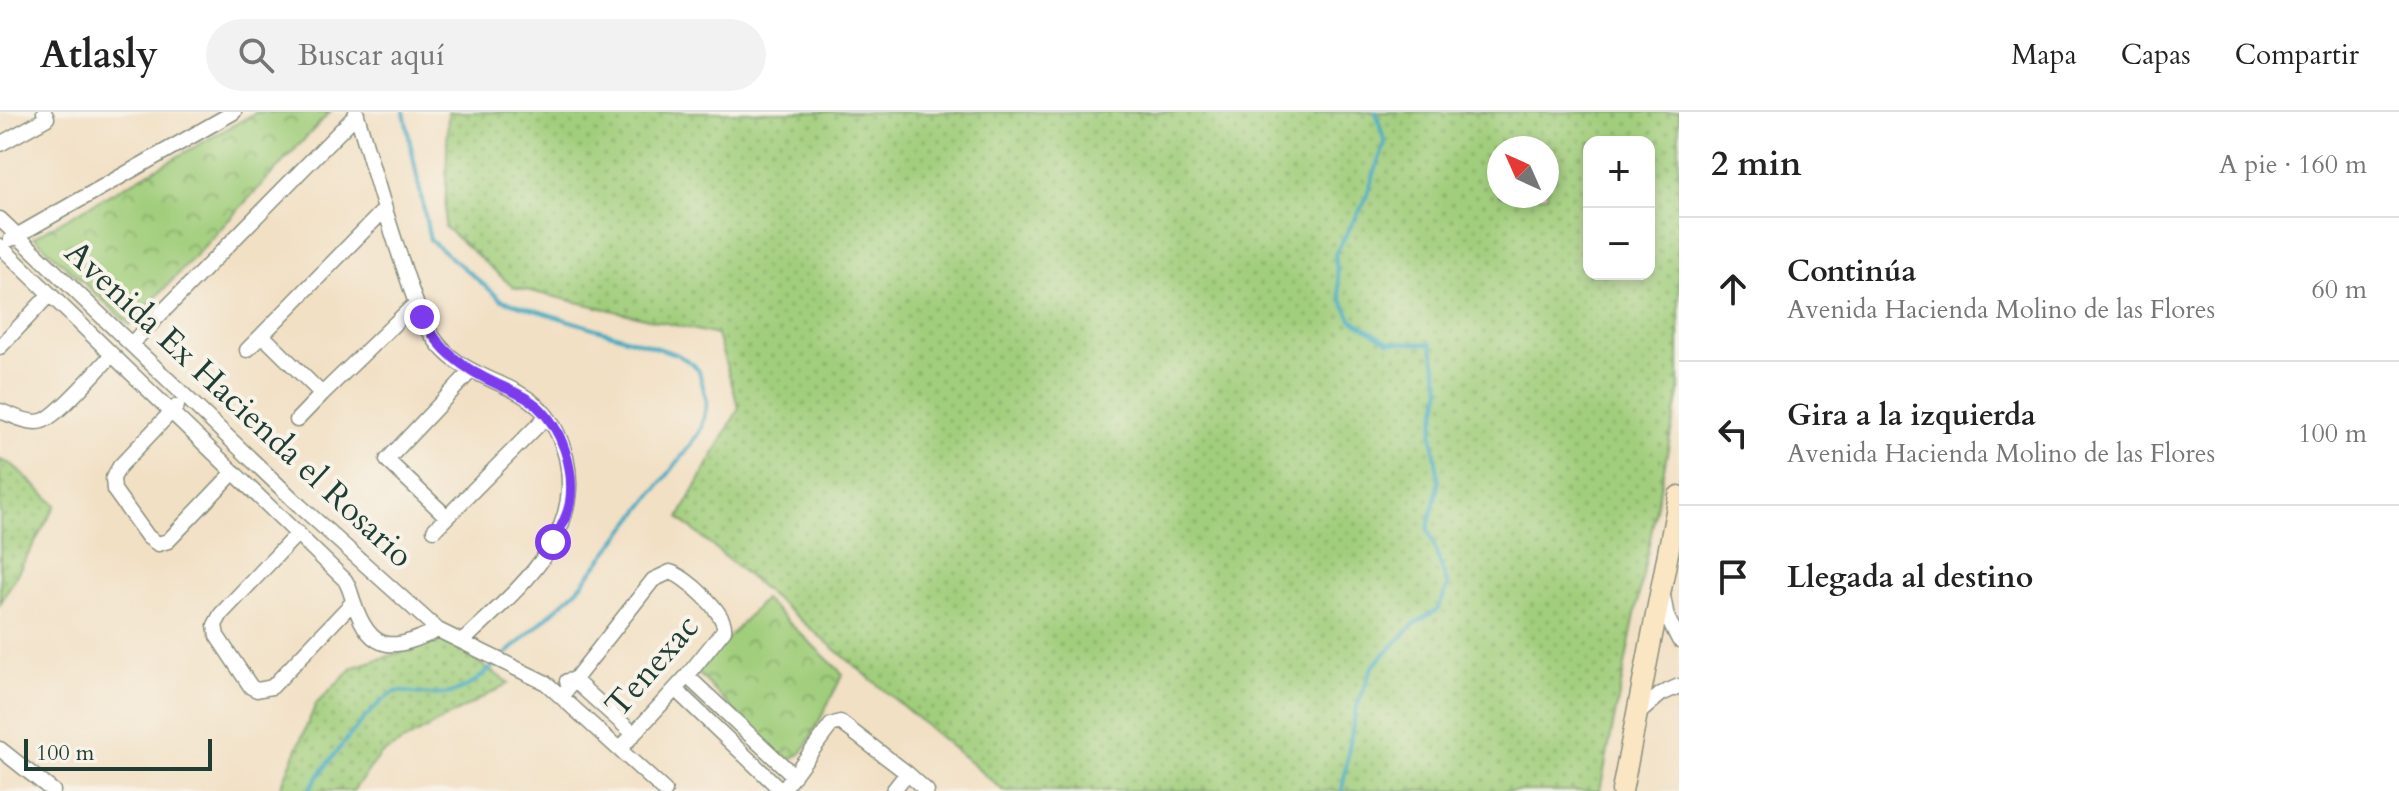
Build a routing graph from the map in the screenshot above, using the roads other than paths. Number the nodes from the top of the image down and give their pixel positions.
1 (234, 112) edge
2 (356, 113) edge
3 (50, 114) edge
4 (0, 144) edge
5 (384, 210) junction
6 (0, 219) edge
7 (17, 235) junction
8 (0, 246) edge
9 (49, 295) junction
10 (416, 303) junction
11 (262, 335) junction
12 (131, 344) junction
13 (0, 347) edge
14 (247, 350) dead end
15 (111, 356) junction
16 (470, 372) junction
17 (322, 394) junction
18 (186, 397) junction
19 (0, 411) edge
20 (172, 412) junction
21 (547, 416) junction
22 (297, 420) dead end
23 (234, 472) junction
24 (1679, 496) edge
25 (447, 517) junction
26 (434, 530) dead end
27 (298, 533) junction
28 (1662, 589) junction
29 (353, 602) junction
30 (438, 630) junction
31 (1679, 640) edge
32 (462, 642) junction
33 (687, 676) junction
34 (540, 680) junction
35 (574, 680) junction
36 (1679, 686) edge
37 (675, 689) junction
38 (561, 697) junction
39 (1635, 717) junction
40 (634, 734) junction
41 (0, 749) edge
42 (620, 749) junction
43 (907, 773) junction
44 (794, 776) junction
45 (53, 791) edge
46 (665, 791) edge
47 (782, 791) edge
48 (893, 791) edge
49 (927, 791) edge
50 (1622, 791) edge

1 - 7 street
2 - 5 street
2 - 12 street
3 - 4 street
5 - 10 street
5 - 11 street
6 - 7 street, Avenida Ex Hacienda el Rosario
7 - 8 street
7 - 12 street, Avenida Ex Hacienda el Rosario
8 - 9 street, Avenida Ex Hacienda el Rosario
9 - 13 street
9 - 15 street, Avenida Ex Hacienda el Rosario
10 - 16 street
10 - 17 street
11 - 14 street
11 - 17 street
12 - 18 street, Avenida Ex Hacienda el Rosario
15 - 19 street
15 - 20 street, Avenida Ex Hacienda el Rosario
16 - 21 street
16 - 25 street
17 - 22 street
18 - 20 street
18 - 30 street, Avenida Ex Hacienda el Rosario
20 - 23 street, Avenida Ex Hacienda el Rosario
20 - 23 street
21 - 25 street
21 - 32 street
23 - 27 street, Avenida Ex Hacienda el Rosario
24 - 28 street
25 - 26 street
27 - 29 street, Avenida Ex Hacienda el Rosario
27 - 29 street
28 - 31 street
28 - 39 street
29 - 30 street, Avenida Ex Hacienda el Rosario
30 - 32 street, Avenida Ex Hacienda el Rosario
32 - 34 street, Avenida Ex Hacienda el Rosario
33 - 35 street, Tenexac
33 - 37 street, Tenexac
33 - 44 street
34 - 35 street
34 - 38 street, Avenida Ex Hacienda el Rosario
35 - 38 street
35 - 40 street
36 - 39 street
37 - 40 street, Tenexac
37 - 47 street
38 - 42 street, Avenida Ex Hacienda el Rosario
39 - 50 street
40 - 42 street, Tenexac
41 - 45 street
42 - 46 street, Avenida Ex Hacienda el Rosario
43 - 44 street
43 - 48 street
43 - 49 street
44 - 47 street

